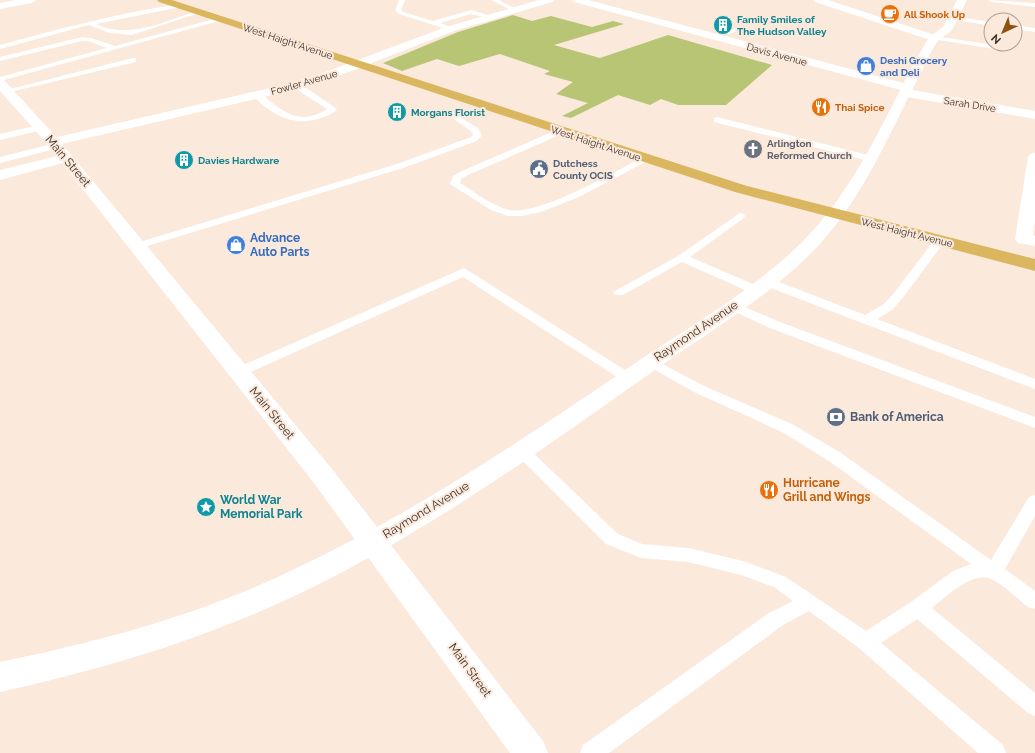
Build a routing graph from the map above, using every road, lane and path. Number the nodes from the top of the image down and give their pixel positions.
1 (32, 0) edge
2 (162, 0) edge
3 (402, 0) edge
4 (494, 0) edge
5 (549, 0) edge
6 (577, 0) edge
7 (818, 0) edge
8 (962, 0) edge
9 (991, 0) edge
10 (1035, 5) edge
11 (0, 6) edge
12 (179, 6) junction
13 (515, 10) junction
14 (199, 12) junction
15 (491, 16) junction
16 (953, 18) junction
17 (221, 19) junction
18 (90, 23) junction
19 (432, 23) junction
20 (983, 23) edge
21 (932, 26) dead end
22 (1023, 28) edge
23 (452, 29) junction
24 (1035, 30) edge
25 (728, 32) dead end
26 (740, 32) dead end
27 (934, 38) junction
28 (983, 45) edge
29 (0, 47) edge
30 (115, 48) junction
31 (0, 59) edge
32 (133, 60) dead end
33 (358, 64) junction
34 (1, 84) edge
35 (296, 85) junction
36 (906, 91) junction
37 (257, 95) junction
38 (1035, 115) edge
39 (455, 117) dead end
40 (718, 120) dead end
41 (39, 128) junction
42 (561, 131) junction
43 (0, 137) edge
44 (58, 149) junction
45 (1035, 157) edge
46 (869, 158) junction
47 (646, 159) junction
48 (0, 160) edge
49 (0, 175) edge
50 (835, 214) junction
51 (740, 216) dead end
52 (1030, 240) edge
53 (939, 241) junction
54 (137, 246) junction
55 (682, 258) junction
56 (1035, 265) edge
57 (762, 286) junction
58 (619, 292) dead end
59 (733, 306) junction
60 (866, 320) junction
61 (650, 362) junction
62 (239, 372) junction
63 (628, 378) junction
64 (1035, 384) edge
65 (1035, 423) edge
66 (521, 450) junction
67 (1035, 501) edge
68 (374, 542) junction
69 (994, 571) junction
70 (1035, 601) edge
71 (809, 602) junction
72 (918, 608) junction
73 (866, 642) junction
74 (0, 677) edge
75 (1035, 706) edge
76 (531, 753) edge
77 (591, 753) edge
78 (994, 753) edge

1 - 11 street
2 - 12 highway, West Haight Avenue
3 - 19 lane
4 - 13 lane
5 - 13 street, Fowler Avenue
6 - 36 street, Davis Avenue
7 - 27 street
8 - 16 street, Raymond Avenue
9 - 10 lane
12 - 14 highway, West Haight Avenue
12 - 18 lane
13 - 15 street, Fowler Avenue
14 - 17 highway, West Haight Avenue
14 - 18 lane
15 - 19 lane
15 - 23 street, Fowler Avenue
16 - 20 lane
16 - 27 street, Raymond Avenue
17 - 30 lane
17 - 33 highway, West Haight Avenue
18 - 29 lane
19 - 23 lane
21 - 27 street
22 - 24 lane
23 - 33 street, Fowler Avenue
25 - 26 lane
27 - 28 lane
27 - 36 street, Raymond Avenue
30 - 31 lane
30 - 34 lane
32 - 34 lane
33 - 35 street, Fowler Avenue
33 - 42 highway, West Haight Avenue
34 - 41 street, Main Street
35 - 37 street, Fowler Avenue
35 - 37 lane
36 - 38 street, Sarah Drive
36 - 46 street, Raymond Avenue
37 - 44 street, Fowler Avenue
39 - 54 lane
40 - 46 lane
41 - 43 lane
41 - 44 street, Main Street
42 - 47 highway, West Haight Avenue
42 - 47 lane
44 - 48 lane
44 - 49 street, Fowler Avenue
44 - 54 street, Main Street
45 - 52 street
46 - 50 street, Raymond Avenue
47 - 50 highway, West Haight Avenue
50 - 53 highway, West Haight Avenue
50 - 57 street, Raymond Avenue
51 - 55 lane
53 - 56 highway, West Haight Avenue
53 - 60 lane
54 - 62 street, Main Street
55 - 57 lane
55 - 58 lane
57 - 59 street, Raymond Avenue
57 - 60 lane
59 - 61 street, Raymond Avenue
59 - 65 lane
60 - 64 lane
61 - 63 street, Raymond Avenue
61 - 69 lane
62 - 63 lane
62 - 68 street, Main Street
63 - 66 street, Raymond Avenue
66 - 68 street, Raymond Avenue
66 - 71 lane
67 - 69 lane
68 - 74 street, Raymond Avenue
68 - 76 street, Main Street
69 - 70 lane
69 - 72 lane
71 - 73 lane
71 - 77 lane
72 - 73 lane
72 - 75 lane
73 - 78 lane

